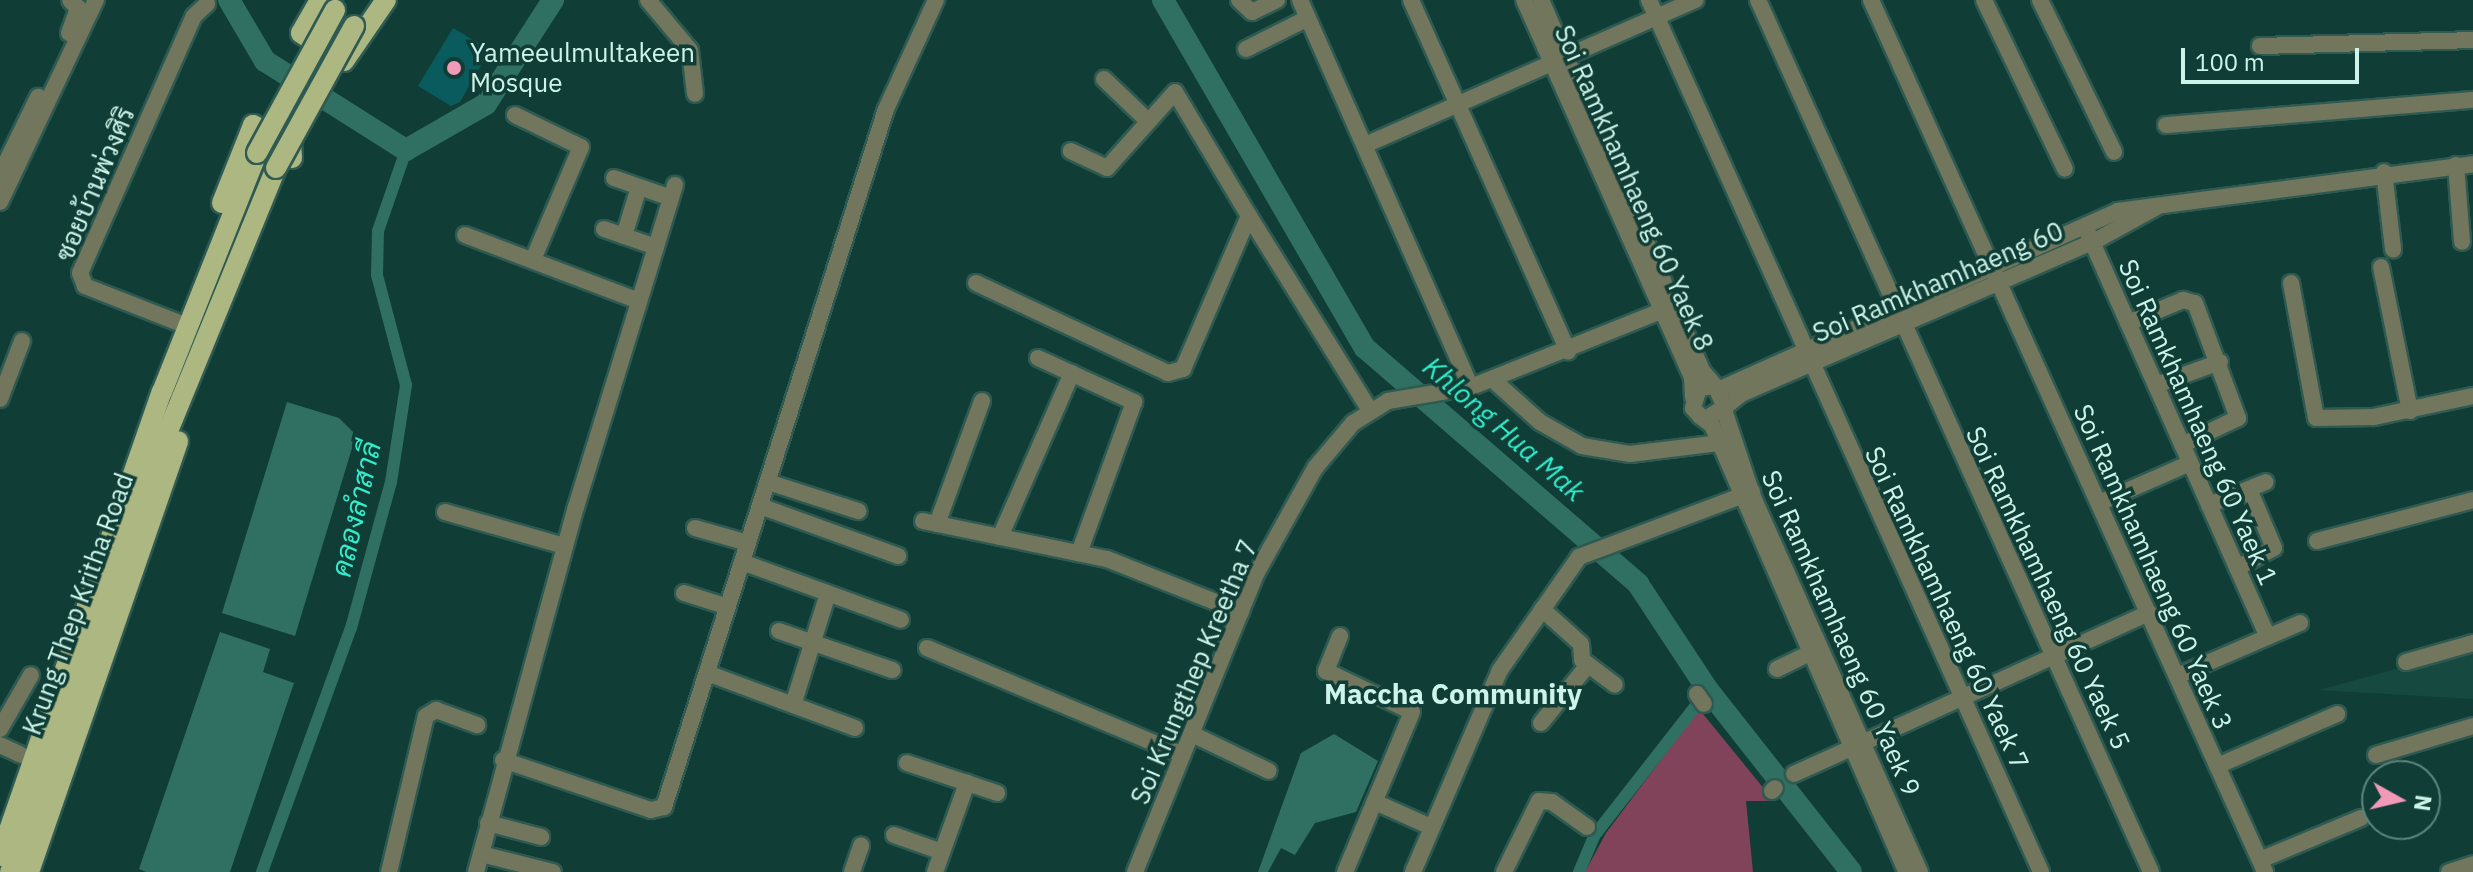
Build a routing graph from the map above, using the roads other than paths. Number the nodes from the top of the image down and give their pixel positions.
1 (70, 0) edge
2 (96, 0) edge
3 (371, 0) edge
4 (386, 0) edge
5 (648, 0) edge
6 (936, 0) edge
7 (1239, 0) edge
8 (1277, 0) edge
9 (1300, 0) edge
10 (1411, 0) edge
11 (1524, 0) edge
12 (1541, 0) edge
13 (1649, 0) edge
14 (1696, 0) edge
15 (1758, 0) edge
16 (1871, 0) edge
17 (1984, 0) edge
18 (2040, 0) edge
19 (332, 3) edge
20 (207, 4) dead end
21 (1656, 17) junction
22 (1308, 18) junction
23 (2473, 40) edge
24 (2260, 46) dead end
25 (1246, 49) dead end
26 (1560, 62) junction
27 (1104, 79) dead end
28 (695, 94) dead end
29 (2473, 100) edge
30 (1457, 105) junction
31 (515, 115) dead end
32 (1148, 121) junction
33 (2166, 125) dead end
34 (1365, 145) junction
35 (1071, 151) dead end
36 (2114, 152) dead end
37 (2464, 164) edge
38 (2065, 169) dead end
39 (2384, 172) junction
40 (0, 175) edge
41 (614, 178) dead end
42 (639, 187) junction
43 (0, 202) edge
44 (1249, 216) junction
45 (604, 229) dead end
46 (2088, 234) junction
47 (465, 235) dead end
48 (624, 236) junction
49 (2462, 242) dead end
50 (656, 247) junction
51 (2393, 249) dead end
52 (534, 257) junction
53 (2381, 267) dead end
54 (1995, 276) junction
55 (976, 283) dead end
56 (2291, 283) dead end
57 (639, 301) junction
58 (1668, 309) junction
59 (1900, 318) junction
60 (2128, 323) junction
61 (194, 325) junction
62 (22, 341) dead end
63 (1568, 351) junction
64 (1038, 358) dead end
65 (1806, 358) junction
66 (2220, 362) junction
67 (1072, 373) junction
68 (1492, 379) junction
69 (2156, 385) junction
70 (1718, 387) junction
71 (1464, 388) junction
72 (172, 395) junction
73 (2473, 396) edge
74 (1693, 397) junction
75 (0, 399) edge
76 (982, 401) dead end
77 (1369, 409) junction
78 (1725, 409) junction
79 (2410, 411) junction
80 (1705, 419) junction
81 (1720, 443) junction
82 (2182, 445) junction
83 (2190, 463) junction
84 (768, 482) junction
85 (2266, 482) dead end
86 (2249, 489) junction
87 (1746, 496) junction
88 (2473, 500) edge
89 (2099, 503) junction
90 (2209, 505) junction
91 (760, 506) junction
92 (858, 511) dead end
93 (445, 512) dead end
94 (695, 528) dead end
95 (1000, 537) junction
96 (2317, 541) dead end
97 (748, 543) junction
98 (564, 546) junction
99 (1079, 553) junction
100 (898, 556) dead end
101 (742, 562) junction
102 (2237, 568) junction
103 (684, 593) dead end
104 (828, 593) junction
105 (728, 607) junction
106 (1542, 609) junction
107 (1241, 612) junction
108 (2149, 613) junction
109 (901, 620) dead end
110 (2300, 623) dead end
111 (779, 631) dead end
112 (1340, 636) dead end
113 (2268, 637) junction
114 (812, 643) junction
115 (2473, 643) edge
116 (927, 648) dead end
117 (1808, 654) junction
118 (2053, 655) junction
119 (2406, 662) dead end
120 (1588, 665) junction
121 (1777, 669) dead end
122 (892, 670) dead end
123 (707, 673) junction
124 (31, 675) dead end
125 (2177, 676) junction
126 (1615, 685) dead end
127 (1960, 695) junction
128 (793, 705) junction
129 (2337, 714) dead end
130 (1541, 723) dead end
131 (477, 725) dead end
132 (2473, 726) edge
133 (855, 728) dead end
134 (0, 729) edge
135 (1192, 734) junction
136 (1855, 742) junction
137 (0, 745) edge
138 (21, 755) junction
139 (1183, 755) junction
140 (2376, 755) dead end
141 (503, 760) junction
142 (907, 763) dead end
143 (2217, 766) junction
144 (1269, 771) dead end
145 (1794, 774) dead end
146 (967, 783) junction
147 (997, 793) dead end
148 (1375, 802) junction
149 (0, 815) edge
150 (2361, 818) dead end
151 (488, 823) junction
152 (1429, 826) junction
153 (1587, 827) dead end
154 (894, 835) dead end
155 (541, 837) dead end
156 (861, 846) dead end
157 (942, 852) junction
158 (481, 854) junction
159 (0, 856) edge
160 (2473, 864) edge
161 (2263, 866) edge
162 (1506, 871) edge
163 (10, 872) edge
164 (29, 872) edge
165 (389, 872) edge
166 (476, 872) edge
167 (553, 872) edge
168 (852, 872) edge
169 (935, 872) edge
170 (1135, 872) edge
171 (1345, 872) edge
172 (1413, 872) edge
173 (1906, 872) edge
174 (1920, 872) edge
175 (2041, 872) edge
176 (2151, 872) edge
177 (2449, 872) edge

1 - 40 street
2 - 43 street
3 - 61 main road, Krung Thep Kritha Road, bridge
4 - 19 main road
5 - 28 street
6 - 84 street
7 - 8 street
9 - 22 street
10 - 30 street
11 - 26 street, Soi Ramkhamhaeng 60 Yaek 8
12 - 26 street, Soi Ramkhamhaeng 60 Yaek 8
13 - 21 street, Soi Ramkhamhaeng 60 Yaek 7
14 - 21 street
15 - 59 street, Soi Ramkhamhaeng 60 Yaek 5
16 - 54 street, Soi Ramkhamhaeng 60 Yaek 3
17 - 38 street
18 - 36 street
19 - 61 main road, Krung Thep Kritha Road, bridge
20 - 61 street, ซอยบ้านพ่วงศิริ
21 - 26 street
21 - 65 street, Soi Ramkhamhaeng 60 Yaek 7
22 - 25 street
22 - 34 street
23 - 24 street
26 - 30 street
26 - 58 street, Soi Ramkhamhaeng 60 Yaek 8
27 - 32 street
29 - 33 street
30 - 34 street
30 - 63 street
31 - 52 street
32 - 35 street
32 - 44 street
34 - 71 street
37 - 39 street, Soi Ramkhamhaeng 60
37 - 49 street
39 - 46 street, Soi Ramkhamhaeng 60
39 - 51 street
41 - 42 street
42 - 48 street
42 - 50 street
44 - 55 street
44 - 77 street
45 - 48 street
46 - 54 street, Soi Ramkhamhaeng 60
46 - 60 street, Soi Ramkhamhaeng 60 Yaek 1
47 - 52 street
48 - 50 street
50 - 57 street
52 - 57 street
53 - 79 street
54 - 59 street, Soi Ramkhamhaeng 60
54 - 89 street, Soi Ramkhamhaeng 60 Yaek 3
56 - 79 street
57 - 98 street
58 - 63 street, Soi Krungthep Kreetha 7
58 - 70 street, Soi Ramkhamhaeng 60 Yaek 8
58 - 74 street, Soi Ramkhamhaeng 60 Yaek 8
59 - 65 street, Soi Ramkhamhaeng 60
59 - 118 street, Soi Ramkhamhaeng 60 Yaek 5
60 - 66 street
60 - 69 street, Soi Ramkhamhaeng 60 Yaek 1
61 - 61 main road
61 - 72 main road, Krung Thep Kritha Road
62 - 75 street
63 - 68 street, Soi Krungthep Kreetha 7
64 - 67 street
65 - 70 street, Soi Ramkhamhaeng 60
65 - 78 street, Soi Ramkhamhaeng 60
65 - 127 street, Soi Ramkhamhaeng 60 Yaek 7
66 - 69 street
66 - 82 street
67 - 95 street
67 - 99 street
68 - 71 street, Soi Krungthep Kreetha 7
68 - 81 street
69 - 82 street, Soi Ramkhamhaeng 60 Yaek 1
70 - 74 street, Soi Ramkhamhaeng 60
70 - 78 street
71 - 77 street, Soi Krungthep Kreetha 7
72 - 138 main road, Krung Thep Kritha Road
72 - 159 main road, Krung Thep Kritha Road
72 - 163 main road, Krung Thep Kritha Road
72 - 164 main road, Krung Thep Kritha Road
73 - 79 street
74 - 80 street
76 - 95 street
77 - 107 street, Soi Krungthep Kreetha 7
78 - 80 street, Soi Ramkhamhaeng 60
78 - 87 street, Soi Ramkhamhaeng 60 Yaek 9
80 - 81 street, Soi Ramkhamhaeng 60 Yaek 9
81 - 87 street, Soi Ramkhamhaeng 60 Yaek 9
82 - 83 street, Soi Ramkhamhaeng 60 Yaek 1
83 - 89 street
83 - 90 street, Soi Ramkhamhaeng 60 Yaek 1
84 - 91 street
84 - 92 street
85 - 86 street
86 - 90 street
86 - 102 street
87 - 106 street
87 - 117 street, Soi Ramkhamhaeng 60 Yaek 9
87 - 136 street, Soi Ramkhamhaeng 60 Yaek 9
88 - 96 street
89 - 108 street, Soi Ramkhamhaeng 60 Yaek 3
90 - 102 street, Soi Ramkhamhaeng 60 Yaek 1
91 - 97 street
91 - 100 street
93 - 98 street
94 - 97 street
95 - 99 street
97 - 101 street
98 - 141 street
99 - 107 street
101 - 104 street
101 - 105 street
102 - 113 street, Soi Ramkhamhaeng 60 Yaek 1
103 - 105 street
104 - 109 street
104 - 114 street
105 - 123 street
106 - 120 street
106 - 152 street
107 - 135 street, Soi Krungthep Kreetha 7
108 - 118 street
108 - 125 street, Soi Ramkhamhaeng 60 Yaek 3
110 - 113 street
111 - 114 street
112 - 148 street
113 - 125 street
114 - 122 street
114 - 128 street
115 - 119 street
116 - 139 street
117 - 121 street
117 - 136 street, Soi Ramkhamhaeng 60 Yaek 9
118 - 127 street
118 - 176 street, Soi Ramkhamhaeng 60 Yaek 5
120 - 126 street
120 - 130 street
123 - 128 street
123 - 141 street
124 - 134 street
125 - 143 street, Soi Ramkhamhaeng 60 Yaek 3
127 - 136 street
127 - 175 street, Soi Ramkhamhaeng 60 Yaek 7
128 - 133 street
129 - 143 street
131 - 165 street
132 - 140 street
135 - 139 street, Soi Krungthep Kreetha 7
135 - 144 street
136 - 145 street
136 - 173 street, Soi Ramkhamhaeng 60 Yaek 9
136 - 174 street, Soi Ramkhamhaeng 60 Yaek 9
137 - 138 street
138 - 149 main road, Krung Thep Kritha Road
139 - 170 street, Soi Krungthep Kreetha 7
141 - 151 street
142 - 146 street
143 - 161 street, Soi Ramkhamhaeng 60 Yaek 3
146 - 147 street
146 - 157 street
148 - 152 street
148 - 171 street
150 - 161 street
151 - 155 street
151 - 158 street
152 - 172 street
153 - 162 street
154 - 157 street
156 - 168 street
157 - 169 street
158 - 166 street
158 - 167 street
160 - 177 street

